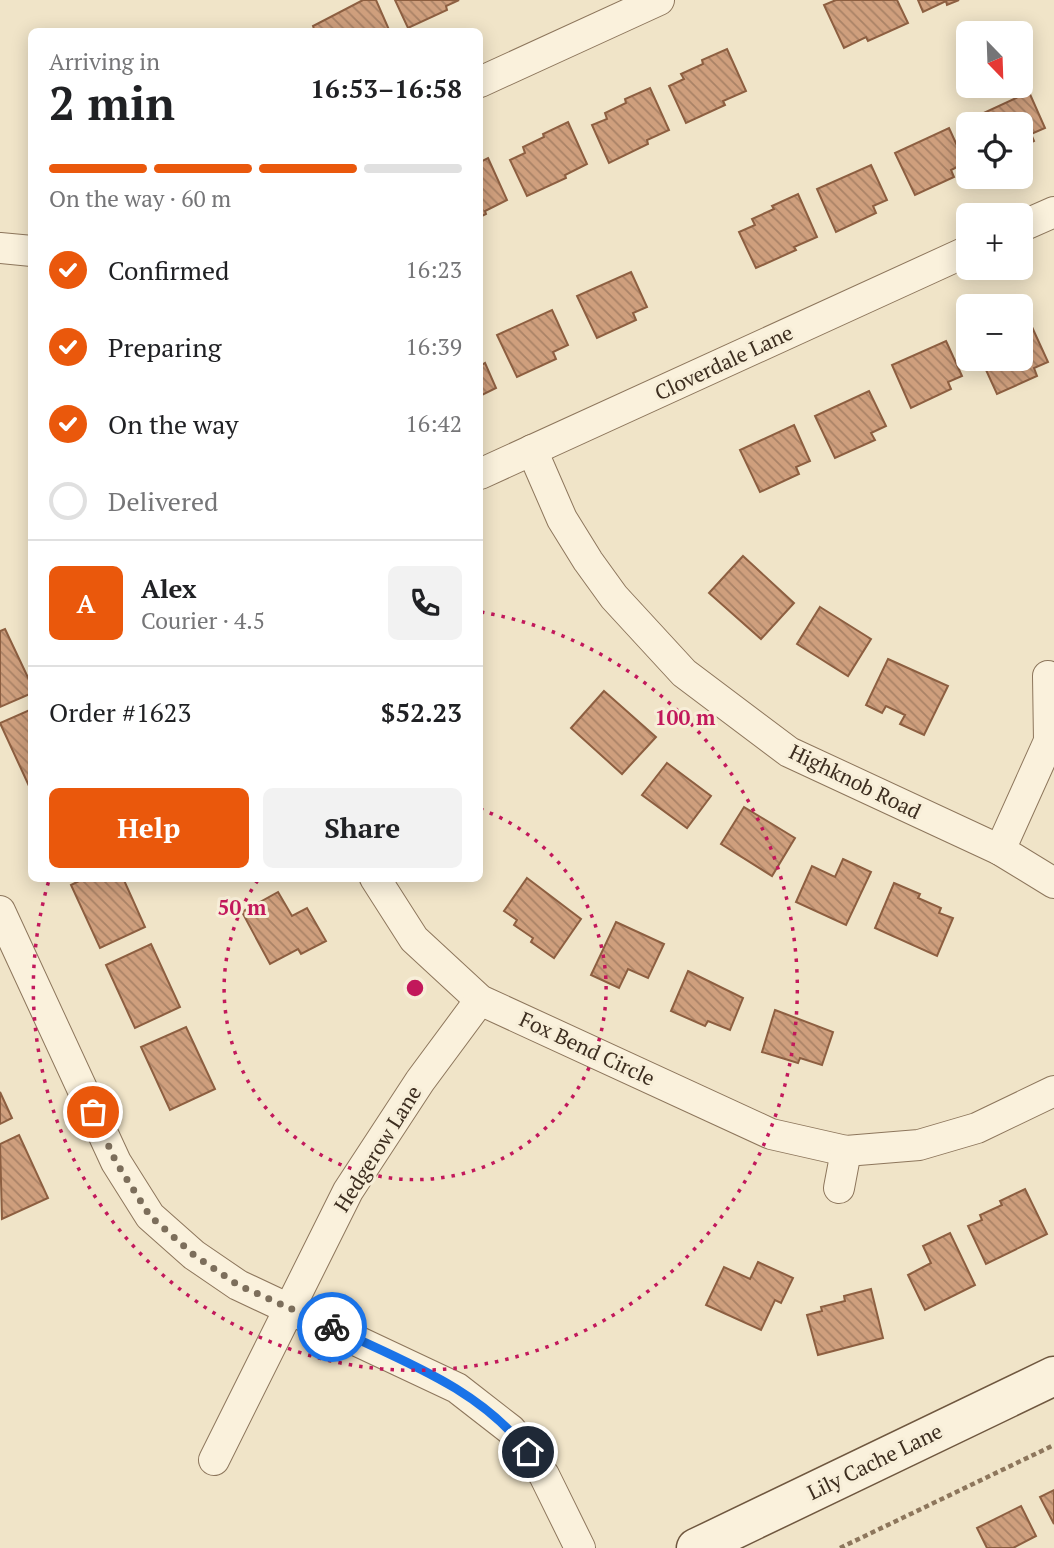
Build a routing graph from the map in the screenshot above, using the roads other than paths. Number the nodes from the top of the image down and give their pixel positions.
1 (659, 0) edge
2 (483, 81) edge
3 (1054, 212) edge
4 (1033, 221) edge
5 (0, 248) edge
6 (28, 251) edge
7 (956, 256) edge
8 (532, 450) junction
9 (483, 473) edge
10 (1048, 676) dead end
11 (1000, 850) junction
12 (378, 882) edge
13 (1054, 883) edge
14 (0, 911) edge
15 (480, 1000) junction
16 (1054, 1091) edge
17 (846, 1151) junction
18 (839, 1188) dead end
19 (289, 1307) junction
20 (1054, 1376) edge
21 (214, 1460) dead end
22 (580, 1548) edge
23 (696, 1548) edge

1 - 2 street
3 - 4 street
5 - 6 street
7 - 8 street, Cloverdale Lane
8 - 9 street, Cloverdale Lane
8 - 11 street, Highknob Road
10 - 11 street
11 - 13 street, Highknob Road
12 - 15 street, Fox Bend Circle
14 - 19 street
15 - 17 street, Fox Bend Circle
15 - 19 street, Hedgerow Lane
16 - 17 street, Fox Bend Circle
17 - 18 street
19 - 21 street, Hedgerow Lane
19 - 22 street
20 - 23 street, Lily Cache Lane

